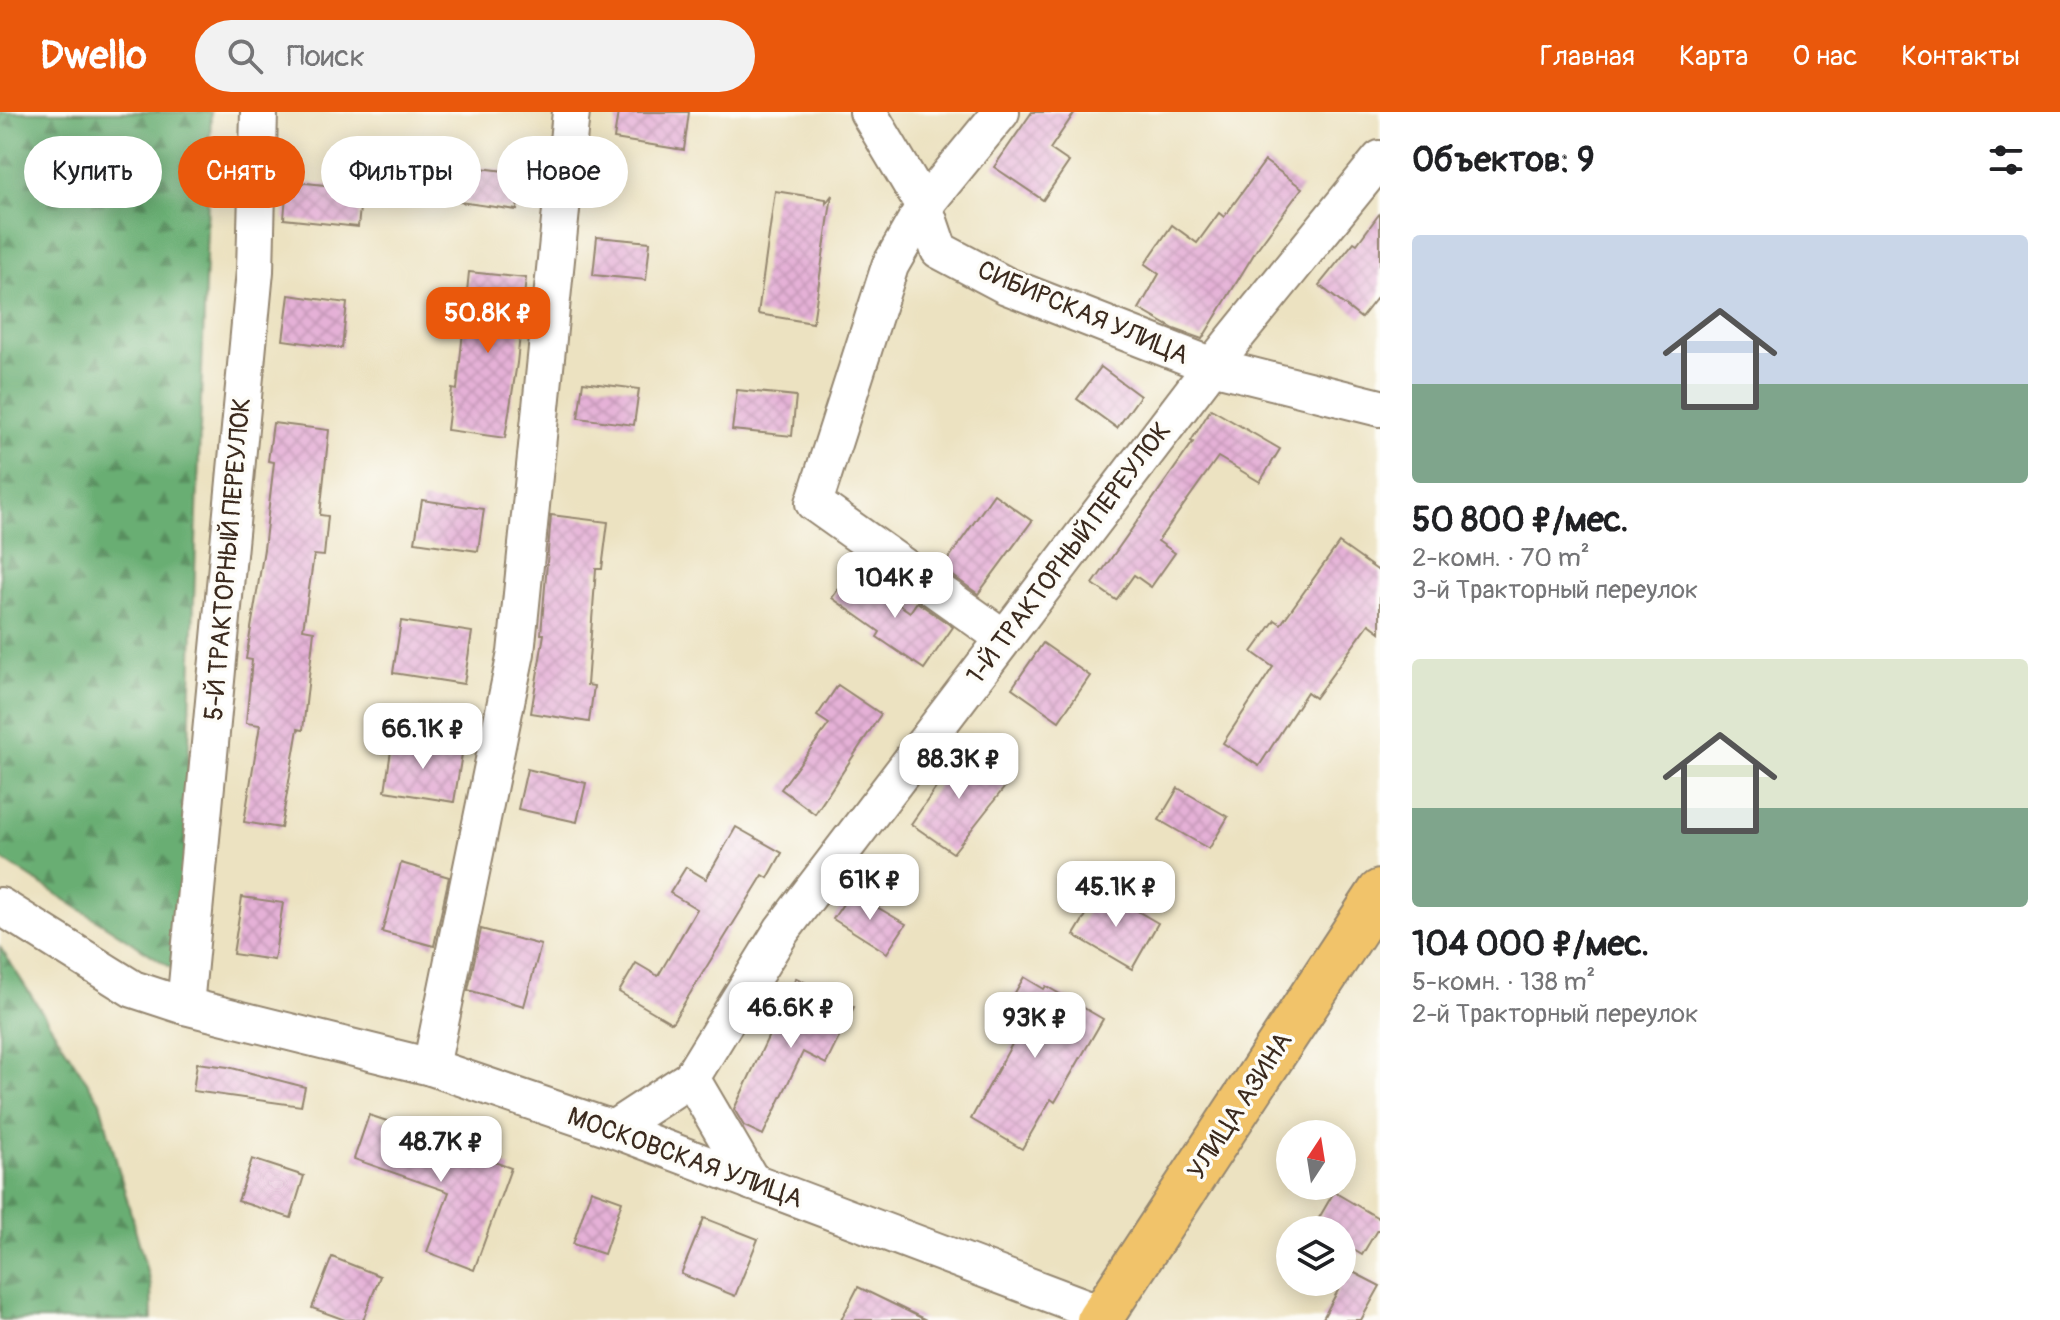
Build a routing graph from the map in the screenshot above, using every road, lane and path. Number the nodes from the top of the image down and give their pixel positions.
1 (259, 112) edge
2 (571, 112) edge
3 (868, 112) edge
4 (1001, 112) edge
5 (1380, 159) edge
6 (924, 206) junction
7 (1212, 366) junction
8 (1380, 408) edge
9 (1004, 638) junction
10 (1380, 892) edge
11 (0, 906) edge
12 (185, 1006) junction
13 (431, 1067) junction
14 (691, 1078) junction
15 (613, 1129) junction
16 (752, 1182) junction
17 (1101, 1317) edge

1 - 12 street, 5-Й ТРАКТОРНЫЙ ПЕРЕУЛОК
2 - 13 street
3 - 6 street, СИБИРСКАЯ УЛИЦА
4 - 6 street
5 - 7 street, 1-Й ТРАКТОРНЫЙ ПЕРЕУЛОК
6 - 7 street, СИБИРСКАЯ УЛИЦА
6 - 9 street
7 - 8 street, СИБИРСКАЯ УЛИЦА
7 - 9 street, 1-Й ТРАКТОРНЫЙ ПЕРЕУЛОК
9 - 14 street, 1-Й ТРАКТОРНЫЙ ПЕРЕУЛОК
10 - 17 main road, УЛИЦА АЗИНА
11 - 12 street, МОСКОВСКАЯ УЛИЦА
12 - 13 street, МОСКОВСКАЯ УЛИЦА
13 - 15 street, МОСКОВСКАЯ УЛИЦА
14 - 15 street, 1-Й ТРАКТОРНЫЙ ПЕРЕУЛОК
14 - 16 street
15 - 16 street, МОСКОВСКАЯ УЛИЦА
16 - 17 street, МОСКОВСКАЯ УЛИЦА

